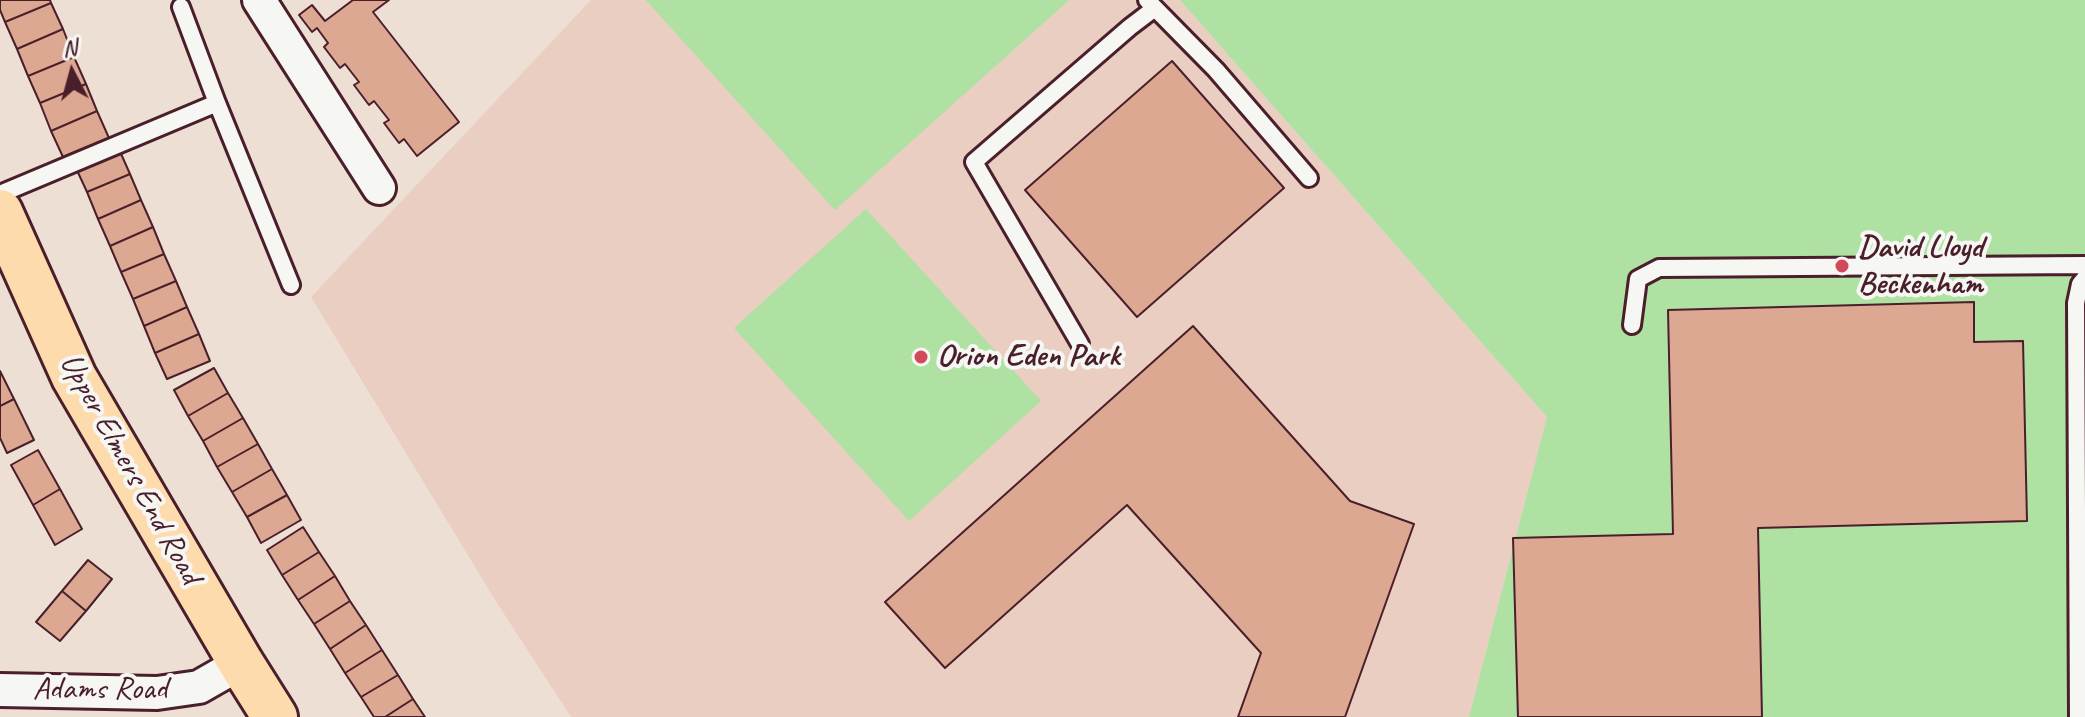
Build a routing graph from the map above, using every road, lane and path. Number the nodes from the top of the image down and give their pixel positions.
1 (259, 0) edge
2 (1151, 4) edge
3 (181, 7) dead end
4 (217, 103) junction
5 (1309, 178) dead end
6 (379, 188) dead end
7 (0, 194) edge
8 (0, 212) edge
9 (2085, 265) edge
10 (2085, 278) edge
11 (291, 285) dead end
12 (1632, 325) dead end
13 (1080, 344) dead end
14 (241, 663) junction
15 (0, 690) edge
16 (275, 717) edge
17 (2078, 717) edge

1 - 6 street
2 - 5 lane
2 - 13 lane
3 - 4 lane
4 - 7 lane
4 - 11 lane
8 - 14 main road, Upper Elmers End Road
9 - 12 lane
10 - 17 lane
14 - 15 street, Adams Road
14 - 16 main road, Upper Elmers End Road

